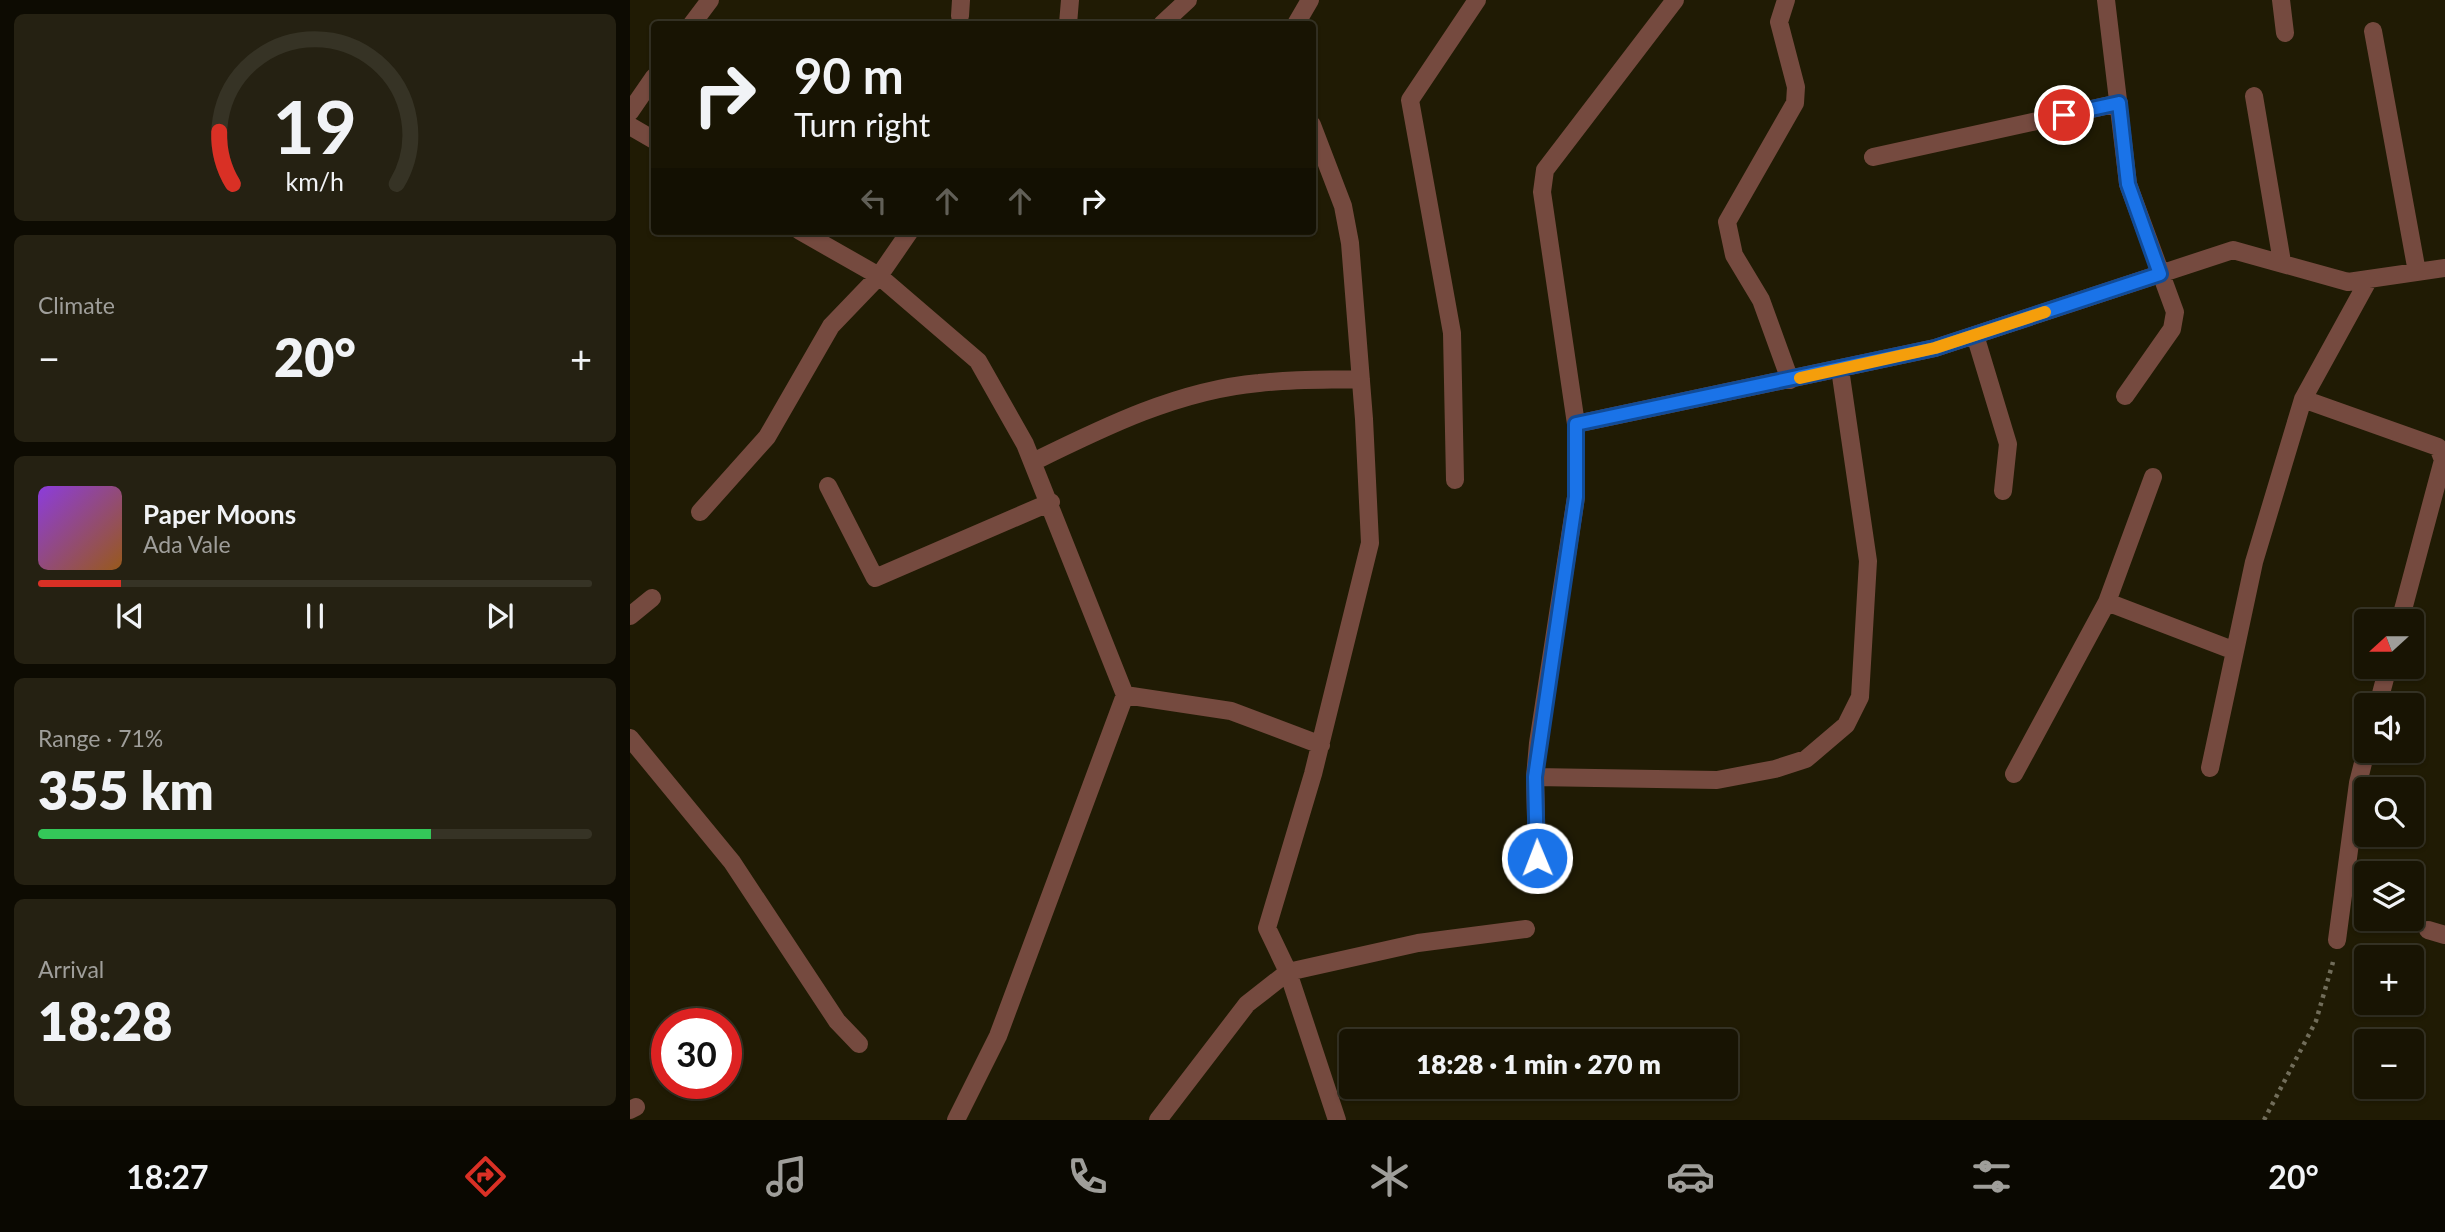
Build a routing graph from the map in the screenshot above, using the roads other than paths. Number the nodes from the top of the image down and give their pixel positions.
1 (710, 0) edge
2 (1070, 0) edge
3 (1188, 0) edge
4 (1310, 0) edge
5 (1477, 0) edge
6 (1675, 0) edge
7 (1786, 0) edge
8 (2106, 0) edge
9 (2281, 0) edge
10 (694, 21) edge
11 (1068, 21) edge
12 (1165, 21) edge
13 (1298, 21) edge
14 (2373, 32) dead end
15 (2285, 33) dead end
16 (651, 81) edge
17 (2254, 96) dead end
18 (2119, 103) junction
19 (630, 112) edge
20 (630, 126) edge
21 (1316, 135) edge
22 (651, 138) edge
23 (1873, 157) dead end
24 (807, 235) edge
25 (907, 235) edge
26 (2282, 262) junction
27 (2445, 268) edge
28 (2417, 272) junction
29 (2160, 274) junction
30 (879, 276) junction
31 (2369, 279) junction
32 (1975, 335) junction
33 (1840, 369) junction
34 (1361, 379) junction
35 (1790, 380) junction
36 (2124, 396) dead end
37 (2303, 399) junction
38 (1576, 424) junction
39 (1033, 462) junction
40 (2153, 477) dead end
41 (1455, 480) dead end
42 (828, 486) dead end
43 (2003, 491) dead end
44 (1051, 502) junction
45 (700, 513) dead end
46 (652, 598) dead end
47 (2107, 603) junction
48 (2403, 609) edge
49 (630, 617) edge
50 (2235, 651) junction
51 (1125, 695) junction
52 (630, 738) edge
53 (1321, 745) junction
54 (2363, 763) edge
55 (2210, 768) dead end
56 (2014, 774) dead end
57 (1535, 777) junction
58 (1537, 858) dead end
59 (1526, 929) dead end
60 (2337, 940) road end
61 (1285, 966) junction
62 (859, 1044) dead end
63 (956, 1120) edge
64 (1158, 1120) edge
65 (1337, 1120) edge

1 - 10 street
2 - 11 street
3 - 12 street
4 - 13 street
5 - 41 street
6 - 38 street
7 - 35 street
8 - 18 street
9 - 15 street
14 - 28 street
16 - 19 street
17 - 26 street
18 - 23 street
18 - 29 street
20 - 22 street
21 - 34 street
24 - 30 street
25 - 30 street
26 - 29 street
26 - 31 street
27 - 28 street
28 - 31 street
29 - 32 street
29 - 36 street
30 - 39 street
30 - 45 street
31 - 37 street
32 - 33 street
32 - 43 street
33 - 35 street
33 - 57 street
34 - 39 street
34 - 53 street
35 - 38 street
37 - 48 street
37 - 50 street
38 - 57 street
39 - 44 street
40 - 47 street
42 - 44 street
44 - 51 street
46 - 49 street
47 - 50 street
47 - 56 street
50 - 55 street
51 - 53 street
51 - 63 street
52 - 62 street
53 - 61 street
54 - 60 street
57 - 58 street
59 - 61 street
61 - 64 street
61 - 65 street

